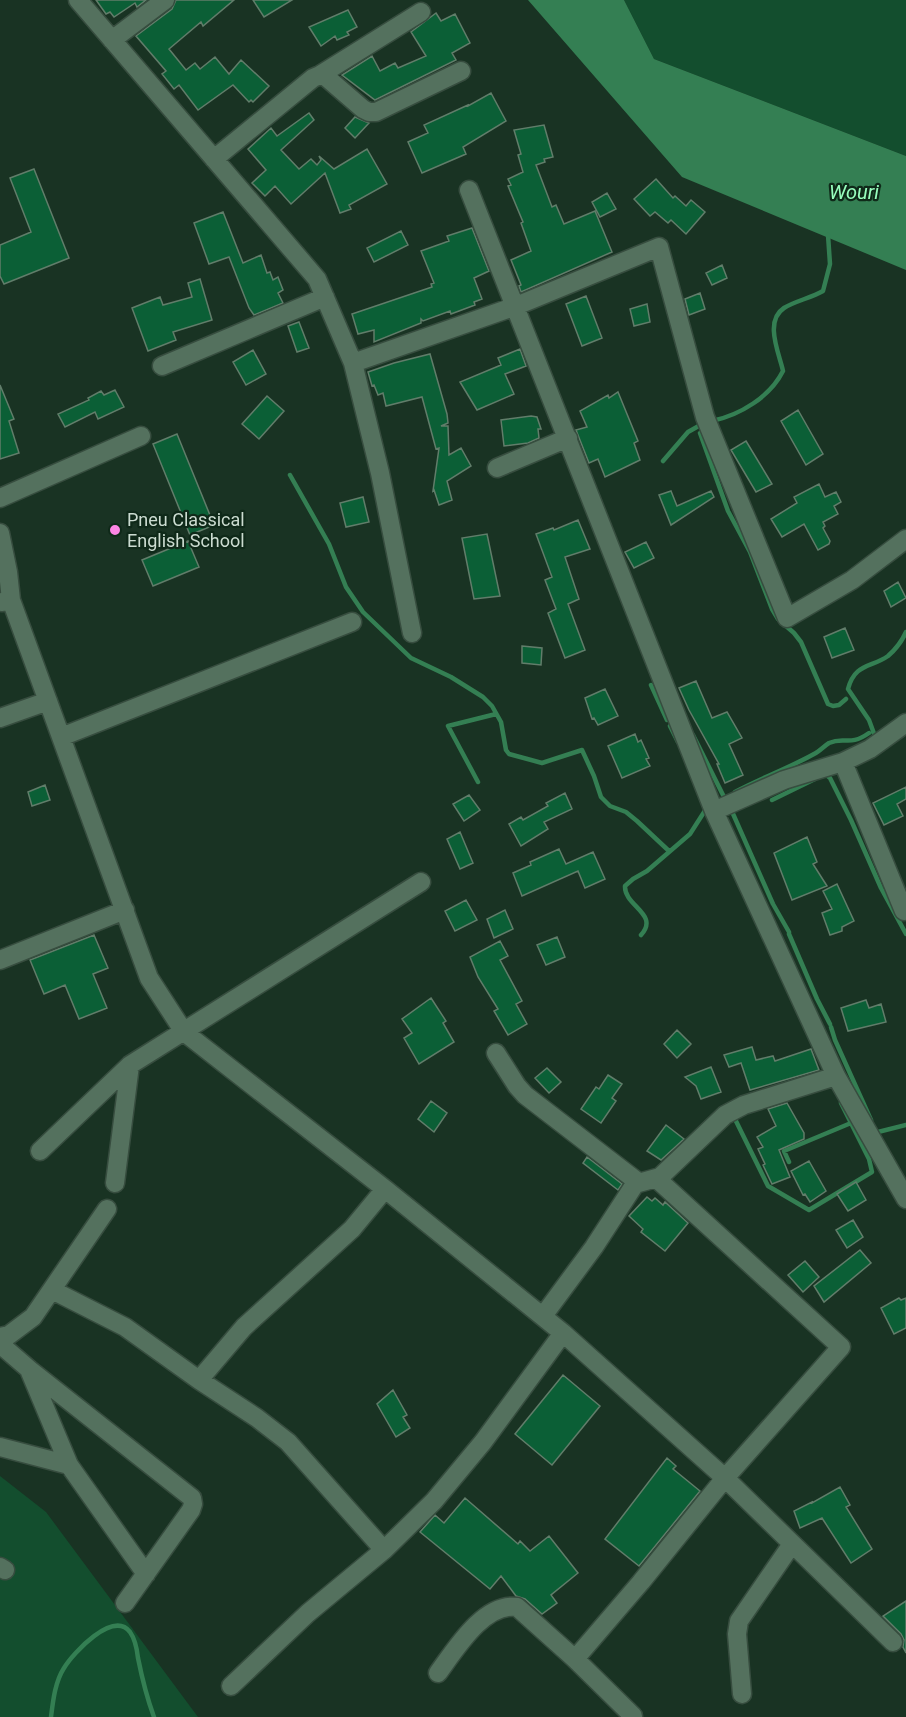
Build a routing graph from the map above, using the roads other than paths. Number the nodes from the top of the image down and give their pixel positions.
1 (78, 0) edge
2 (165, 0) edge
3 (421, 12) dead end
4 (112, 40) junction
5 (461, 70) dead end
6 (320, 75) junction
7 (214, 159) junction
8 (469, 190) dead end
9 (325, 297) junction
10 (516, 306) junction
11 (353, 363) junction
12 (162, 366) dead end
13 (141, 436) dead end
14 (568, 438) junction
15 (497, 468) dead end
16 (0, 498) edge
17 (0, 532) edge
18 (906, 539) edge
19 (6, 601) edge
20 (352, 622) dead end
21 (412, 633) dead end
22 (48, 701) junction
23 (0, 718) edge
24 (906, 723) edge
25 (61, 737) junction
26 (843, 762) junction
27 (714, 811) junction
28 (421, 882) dead end
29 (125, 910) junction
30 (904, 911) dead end
31 (0, 960) edge
32 (184, 1032) junction
33 (496, 1053) dead end
34 (130, 1065) junction
35 (836, 1076) junction
36 (40, 1151) dead end
37 (657, 1179) junction
38 (638, 1182) junction
39 (115, 1184) dead end
40 (385, 1189) junction
41 (906, 1198) edge
42 (107, 1209) dead end
43 (52, 1290) junction
44 (543, 1316) junction
45 (563, 1333) junction
46 (0, 1337) edge
47 (0, 1344) edge
48 (30, 1370) junction
49 (199, 1380) junction
50 (0, 1447) edge
51 (69, 1465) junction
52 (725, 1478) junction
53 (792, 1544) junction
54 (384, 1550) junction
55 (146, 1574) junction
56 (125, 1603) dead end
57 (893, 1642) dead end
58 (575, 1659) junction
59 (438, 1673) dead end
60 (231, 1686) dead end
61 (742, 1694) dead end
62 (633, 1716) edge

1 - 4 street
2 - 4 street
3 - 6 street
4 - 7 street
5 - 6 street
6 - 7 street
7 - 9 street
8 - 10 street
9 - 11 street
9 - 12 street
10 - 11 street
10 - 14 street
10 - 18 street
11 - 21 street
13 - 16 street
14 - 15 street
14 - 27 street
17 - 19 street
19 - 22 street
20 - 25 street
22 - 23 street
22 - 25 street
24 - 26 street
25 - 29 street
26 - 27 street
26 - 30 street
27 - 35 street
28 - 32 street
29 - 31 street
29 - 32 street
32 - 34 street
32 - 40 street
33 - 38 street
34 - 36 street
34 - 39 street
35 - 37 street
35 - 41 street
37 - 38 street
37 - 52 street
38 - 44 street
40 - 44 street
40 - 49 street
42 - 43 street
43 - 46 street
43 - 49 street
44 - 45 street
45 - 52 street
45 - 54 street
47 - 48 street
48 - 51 street
48 - 55 street
49 - 54 street
50 - 51 street
51 - 55 street
52 - 53 street
52 - 58 street
53 - 57 street
53 - 61 street
54 - 60 street
55 - 56 street
58 - 59 street
58 - 62 street

